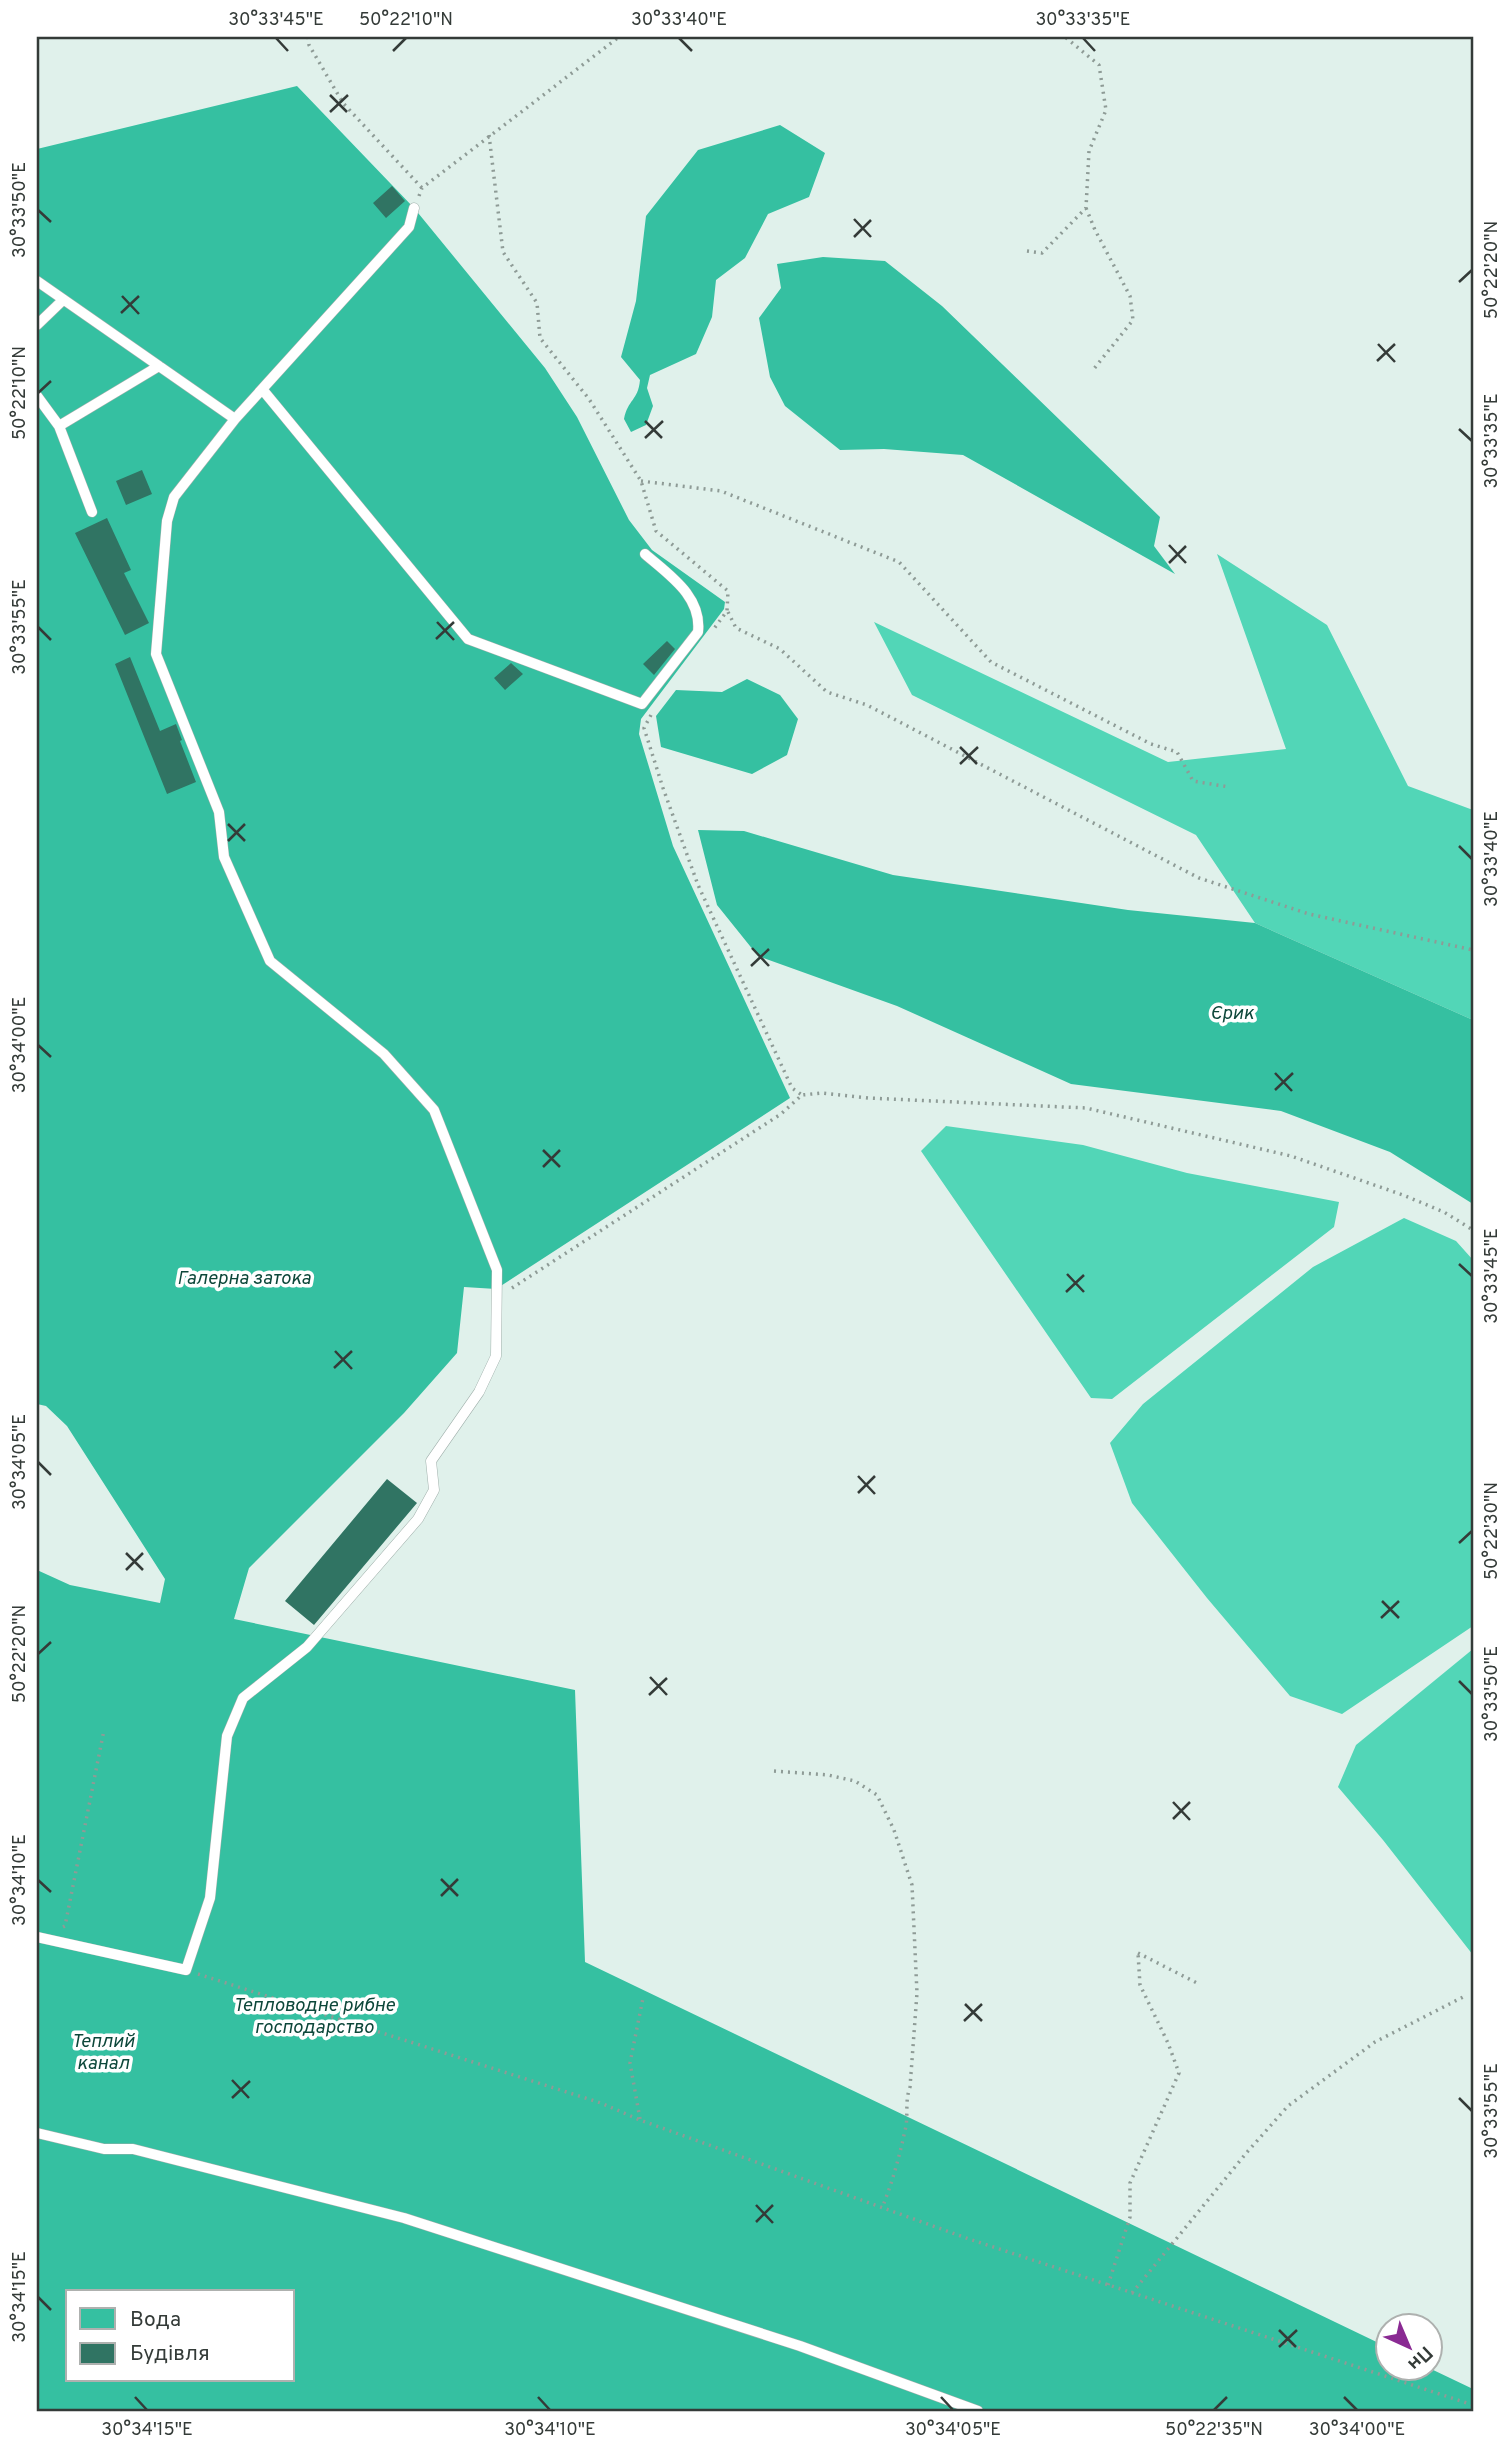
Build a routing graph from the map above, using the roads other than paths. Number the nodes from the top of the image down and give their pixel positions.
1 (414, 208) road end
2 (37, 281) edge
3 (64, 300) junction
4 (37, 325) edge
5 (159, 366) junction
6 (262, 389) junction
7 (37, 396) edge
8 (235, 419) junction
9 (59, 426) junction
10 (92, 512) dead end
11 (645, 554) dead end
12 (40, 1937) edge
13 (37, 2133) edge
14 (978, 2411) edge

1 - 6 lane
2 - 3 lane
3 - 4 lane
3 - 5 lane
5 - 8 lane
5 - 9 lane
6 - 8 lane
6 - 11 lane
7 - 9 lane
8 - 12 lane
9 - 10 lane
13 - 14 lane

